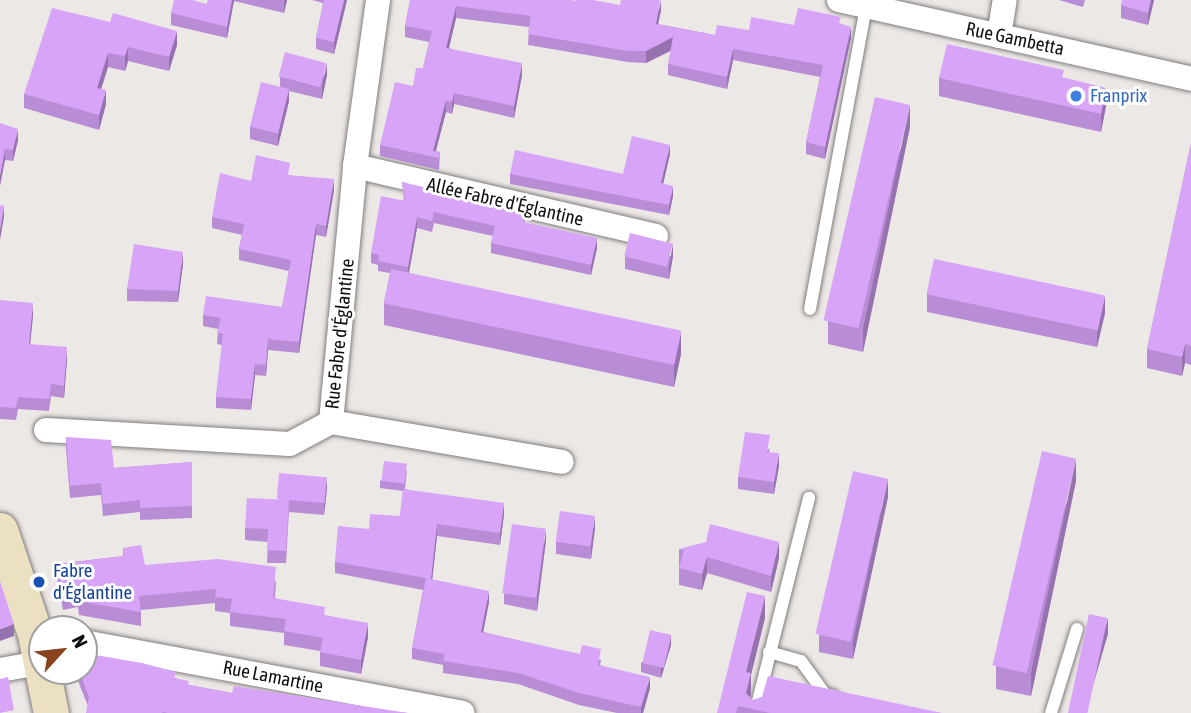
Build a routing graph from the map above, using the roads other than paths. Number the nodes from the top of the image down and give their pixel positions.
1 (378, 0) edge
2 (839, 0) edge
3 (1005, 0) edge
4 (866, 6) junction
5 (999, 36) junction
6 (1191, 79) edge
7 (355, 166) junction
8 (656, 236) dead end
9 (810, 309) dead end
10 (331, 422) junction
11 (46, 430) dead end
12 (562, 462) dead end
13 (809, 498) dead end
14 (0, 530) edge
15 (29, 615) edge
16 (1077, 629) dead end
17 (98, 645) edge
18 (28, 651) edge
19 (769, 652) junction
20 (0, 670) edge
21 (46, 685) edge
22 (851, 699) edge
23 (51, 713) edge
24 (462, 713) edge
25 (755, 713) edge
26 (1051, 713) edge

1 - 7 street, Rue Fabre d'Églantine
2 - 4 street, Rue Gambetta
3 - 5 street
4 - 5 street, Rue Gambetta
4 - 9 lane
5 - 6 street, Rue Gambetta
7 - 8 street, Allée Fabre d'Églantine
7 - 10 street, Rue Fabre d'Églantine
10 - 11 street, Rue Fabre d'Églantine
10 - 12 street
13 - 19 lane
14 - 15 street
16 - 26 lane
17 - 24 street, Rue Lamartine
18 - 20 street
19 - 22 lane
19 - 25 lane
21 - 23 street

